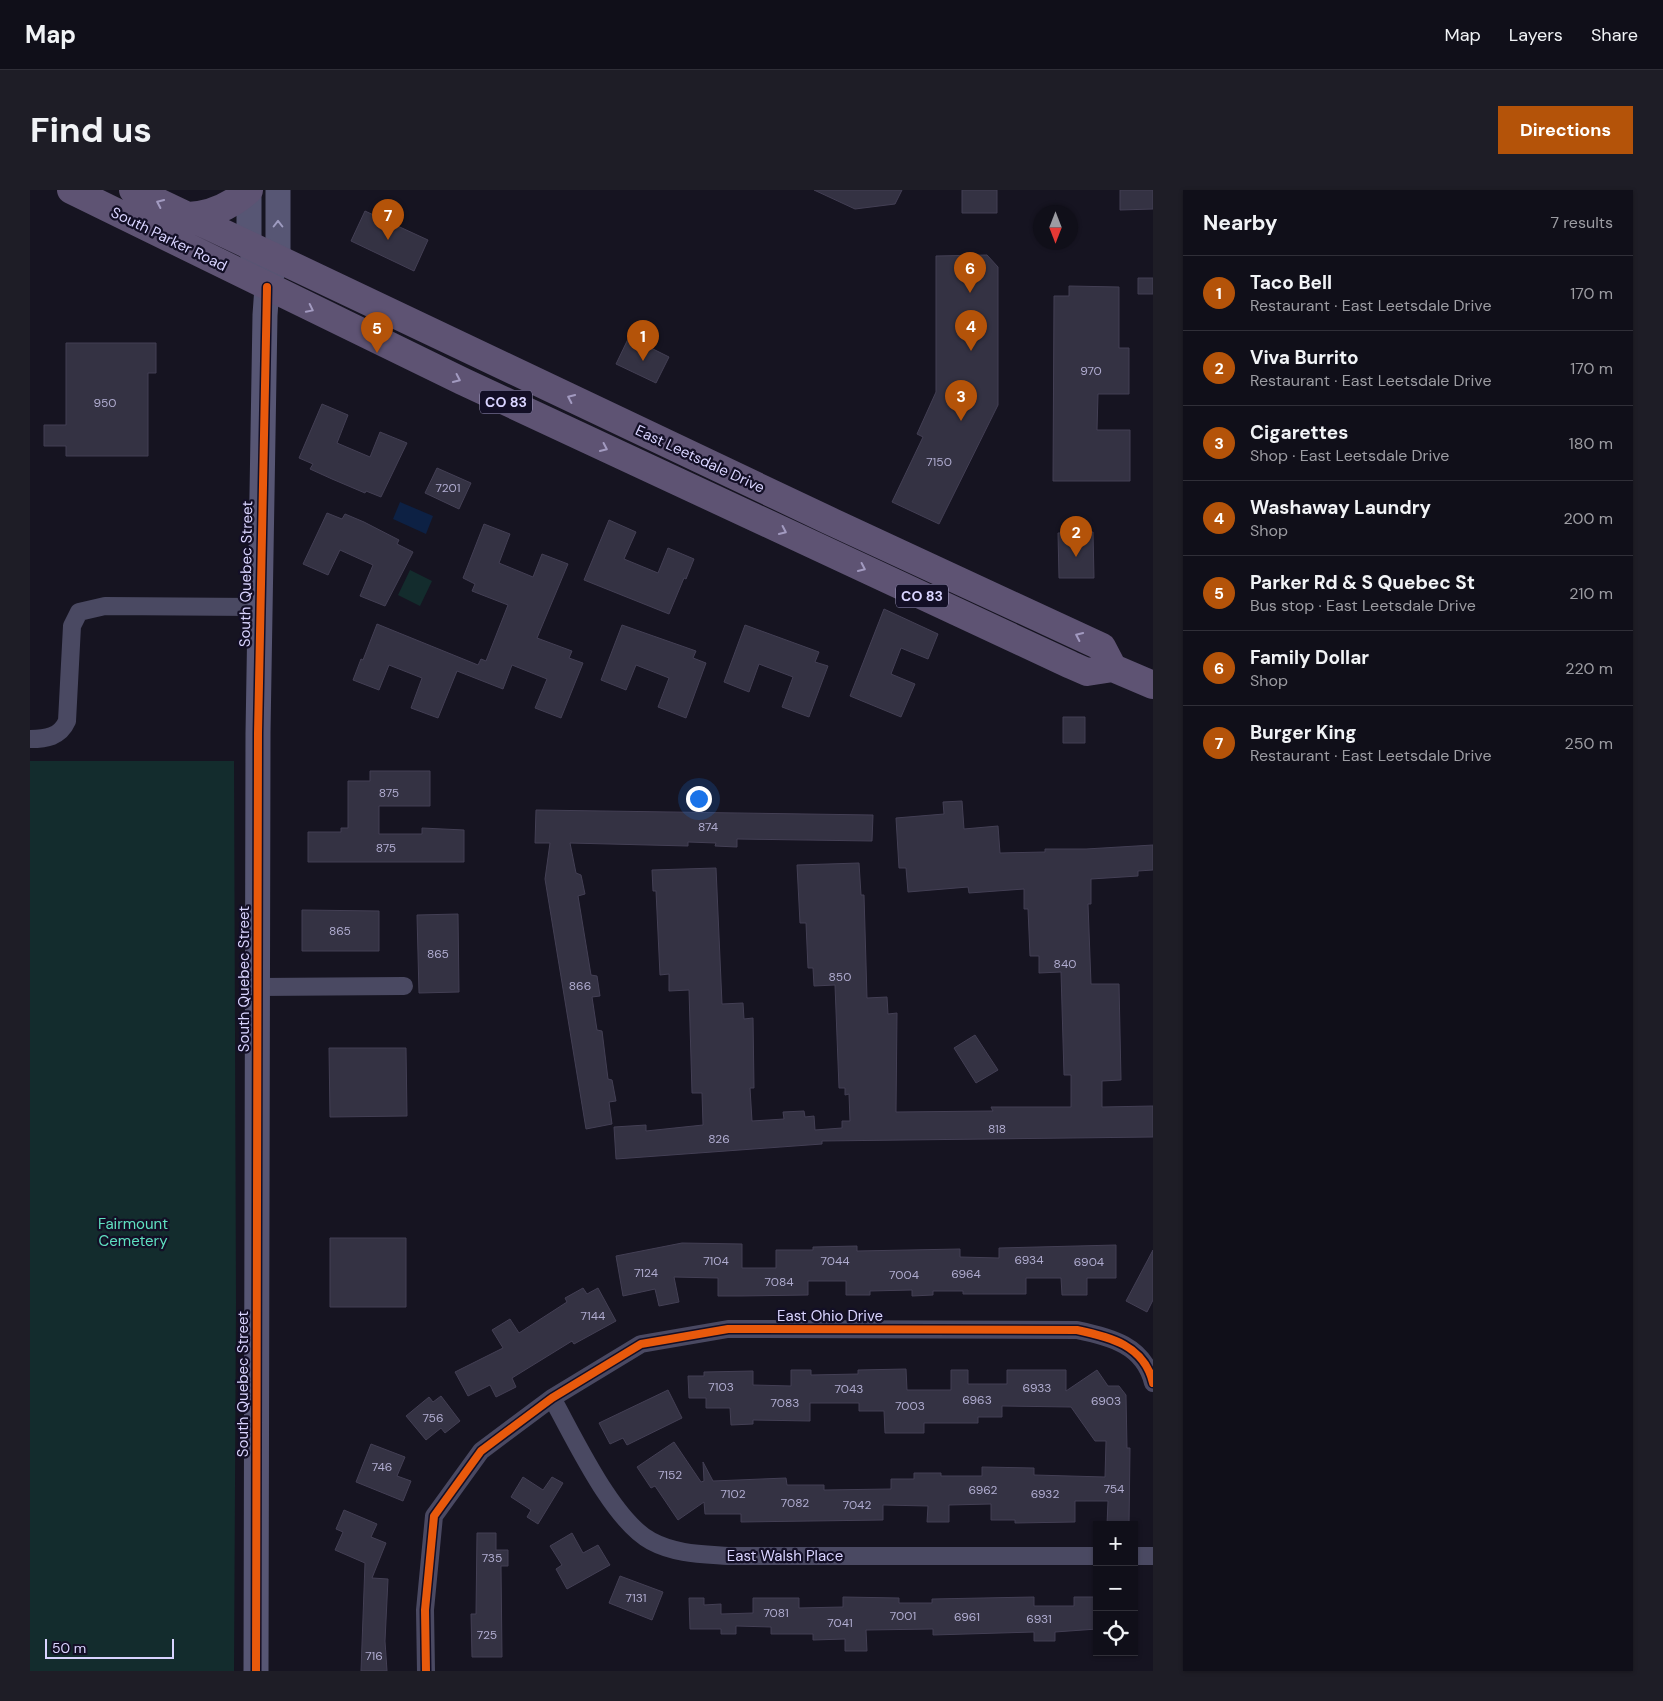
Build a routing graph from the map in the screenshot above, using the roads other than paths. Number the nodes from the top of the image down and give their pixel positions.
1 (71, 190) edge
2 (133, 190) edge
3 (249, 190) edge
4 (278, 190) edge
5 (188, 216) junction
6 (250, 246) junction
7 (278, 259) junction
8 (267, 287) junction
9 (260, 607) junction
10 (1113, 668) junction
11 (1153, 685) edge
12 (30, 739) edge
13 (404, 986) dead end
14 (258, 987) junction
15 (1153, 1383) edge
16 (552, 1398) junction
17 (1093, 1556) edge
18 (1138, 1556) edge
19 (1153, 1556) edge
20 (256, 1671) edge
21 (426, 1671) edge

1 - 8 main road, South Parker Road / CO 83
5 -> 2 main road, South Parker Road / CO 83
3 - 5 main road
3 - 6 main road, South Quebec Street
7 -> 4 main road, South Quebec Street
5 - 6 main road, South Parker Road / CO 83
6 - 7 main road, South Parker Road / CO 83
6 - 8 main road, South Quebec Street
7 - 8 main road, South Quebec Street
10 -> 7 main road, East Leetsdale Drive / CO 83
8 - 9 main road, South Quebec Street
8 -> 10 main road, East Leetsdale Drive / CO 83
9 - 12 street
9 - 14 main road, South Quebec Street
10 - 11 main road
13 - 14 street
14 - 20 main road, South Quebec Street
15 - 16 street, East Ohio Drive
16 - 17 street, East Walsh Place
16 - 21 street, East Ohio Drive
18 - 19 street

